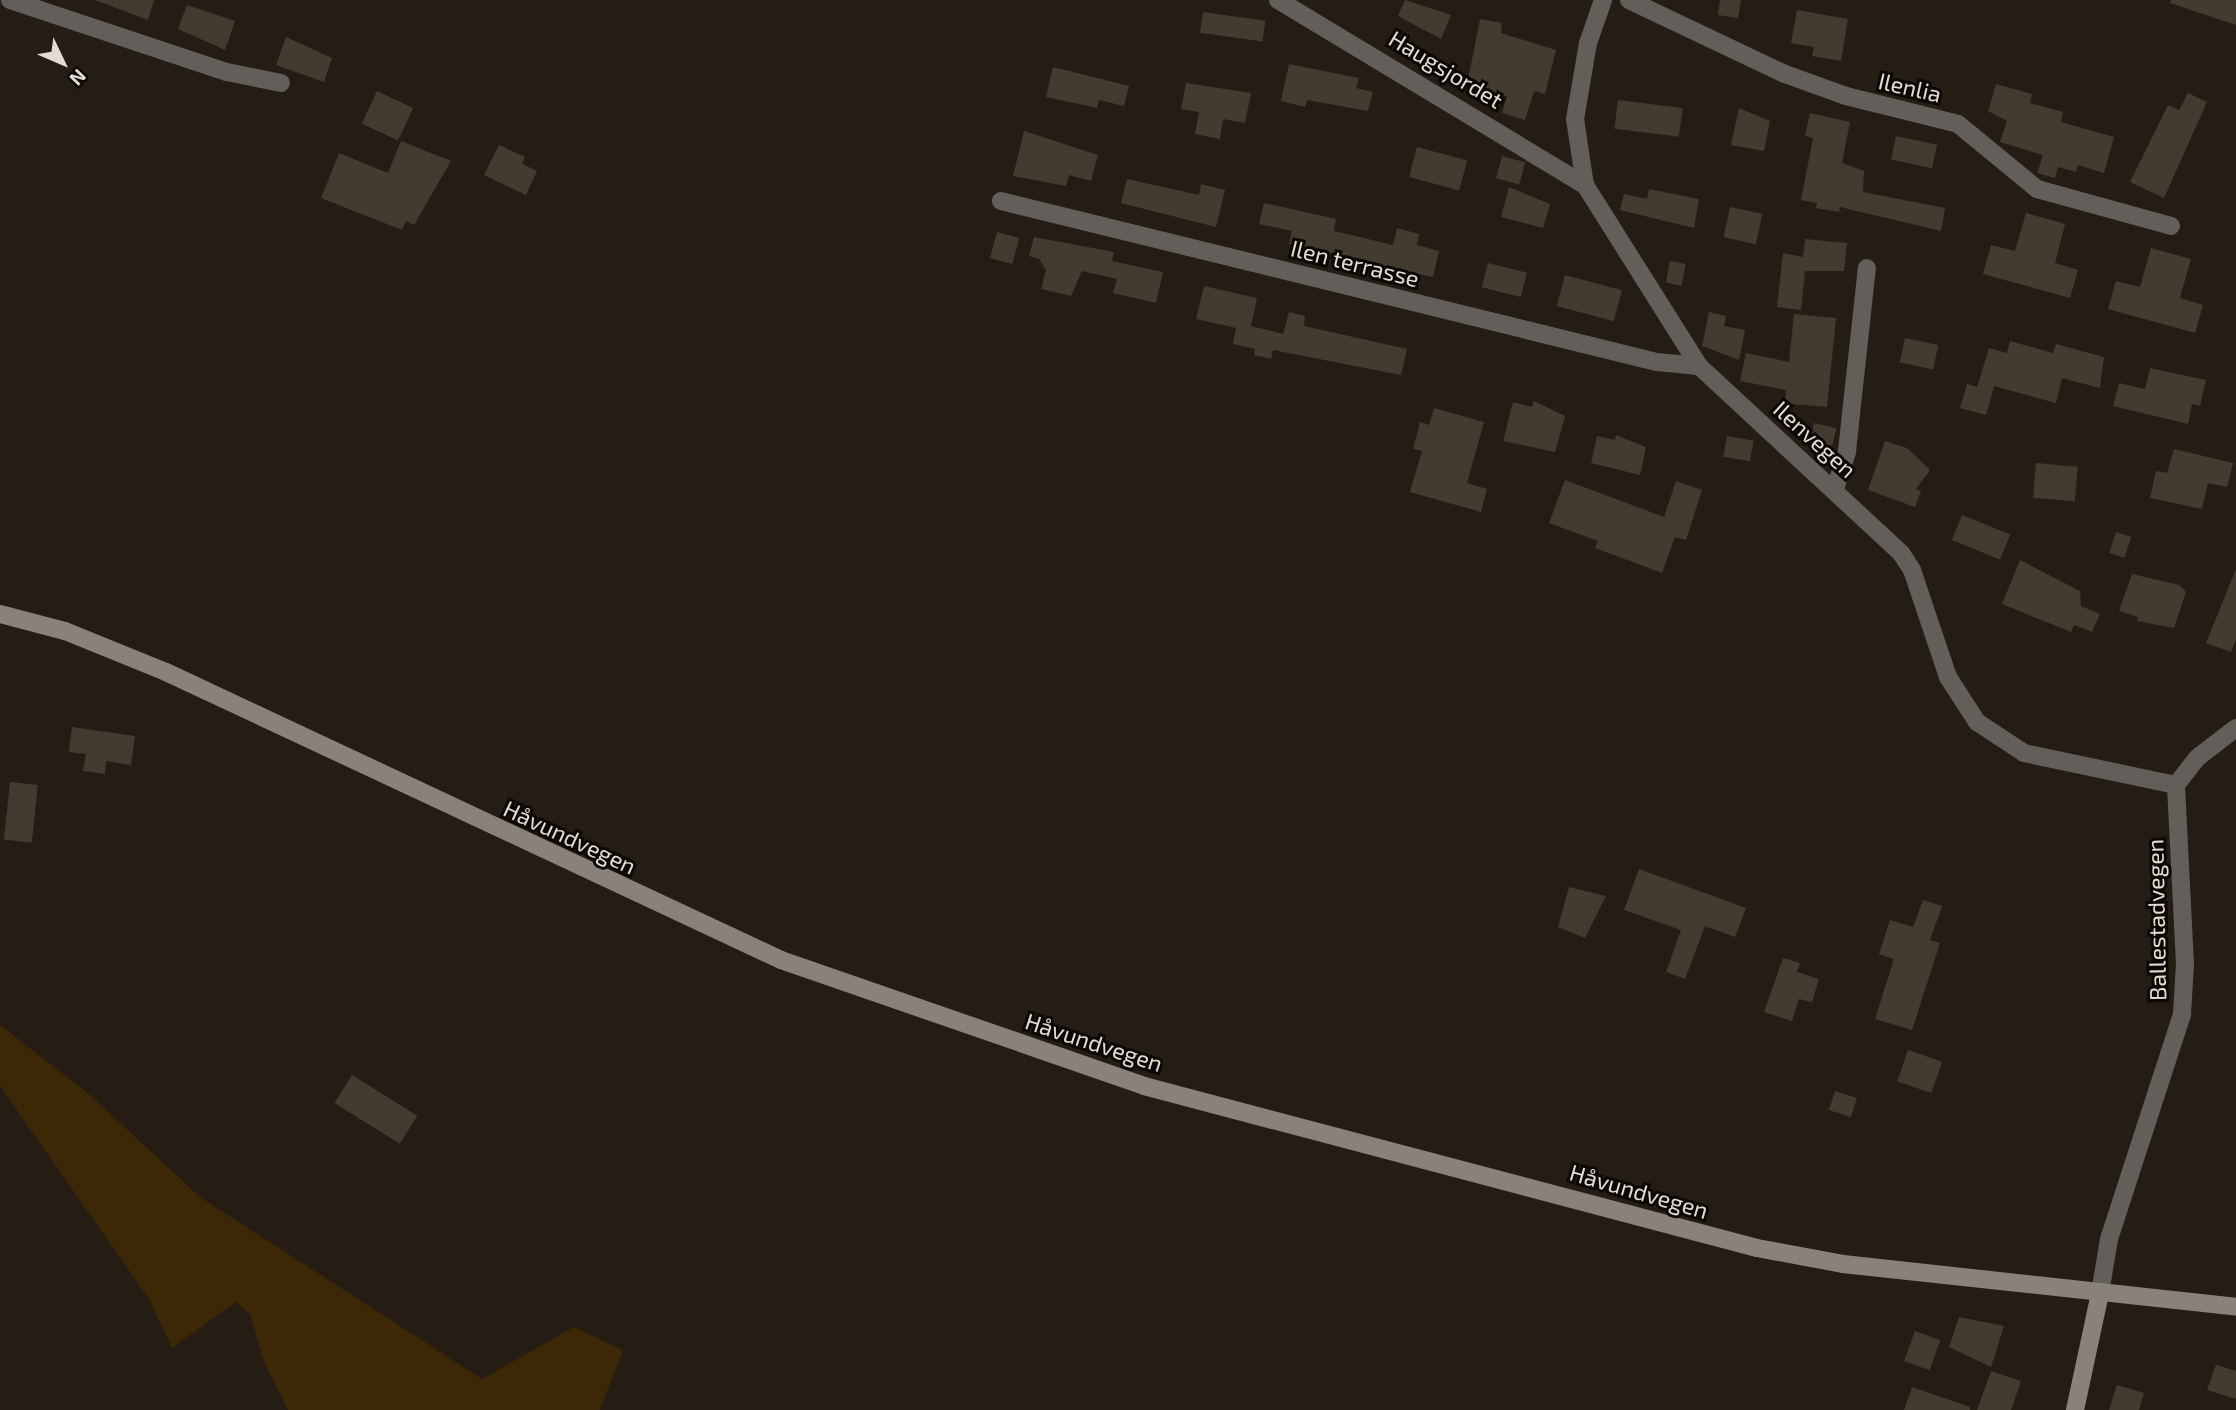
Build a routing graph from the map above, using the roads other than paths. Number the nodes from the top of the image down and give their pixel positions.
1 (10, 0) edge
2 (1278, 0) edge
3 (1603, 0) edge
4 (1629, 0) edge
5 (281, 83) dead end
6 (1585, 185) junction
7 (1001, 201) dead end
8 (2171, 226) dead end
9 (1867, 268) dead end
10 (1699, 366) junction
11 (1835, 489) junction
12 (0, 614) edge
13 (2236, 728) edge
14 (2176, 785) junction
15 (2100, 1293) junction
16 (2236, 1307) edge
17 (2075, 1410) edge

1 - 5 street
2 - 6 street, Haugsjordet
3 - 6 street, Ilenvegen
4 - 8 street, Ilenlia
6 - 10 street, Ilenvegen
7 - 10 street, Ilen terrasse
9 - 11 street
10 - 11 street, Ilenvegen
11 - 14 street, Ilenvegen
12 - 15 main road, Håvundvegen
13 - 14 street
14 - 15 street, Ballestadvegen
15 - 16 main road, Håvundvegen
15 - 17 main road

